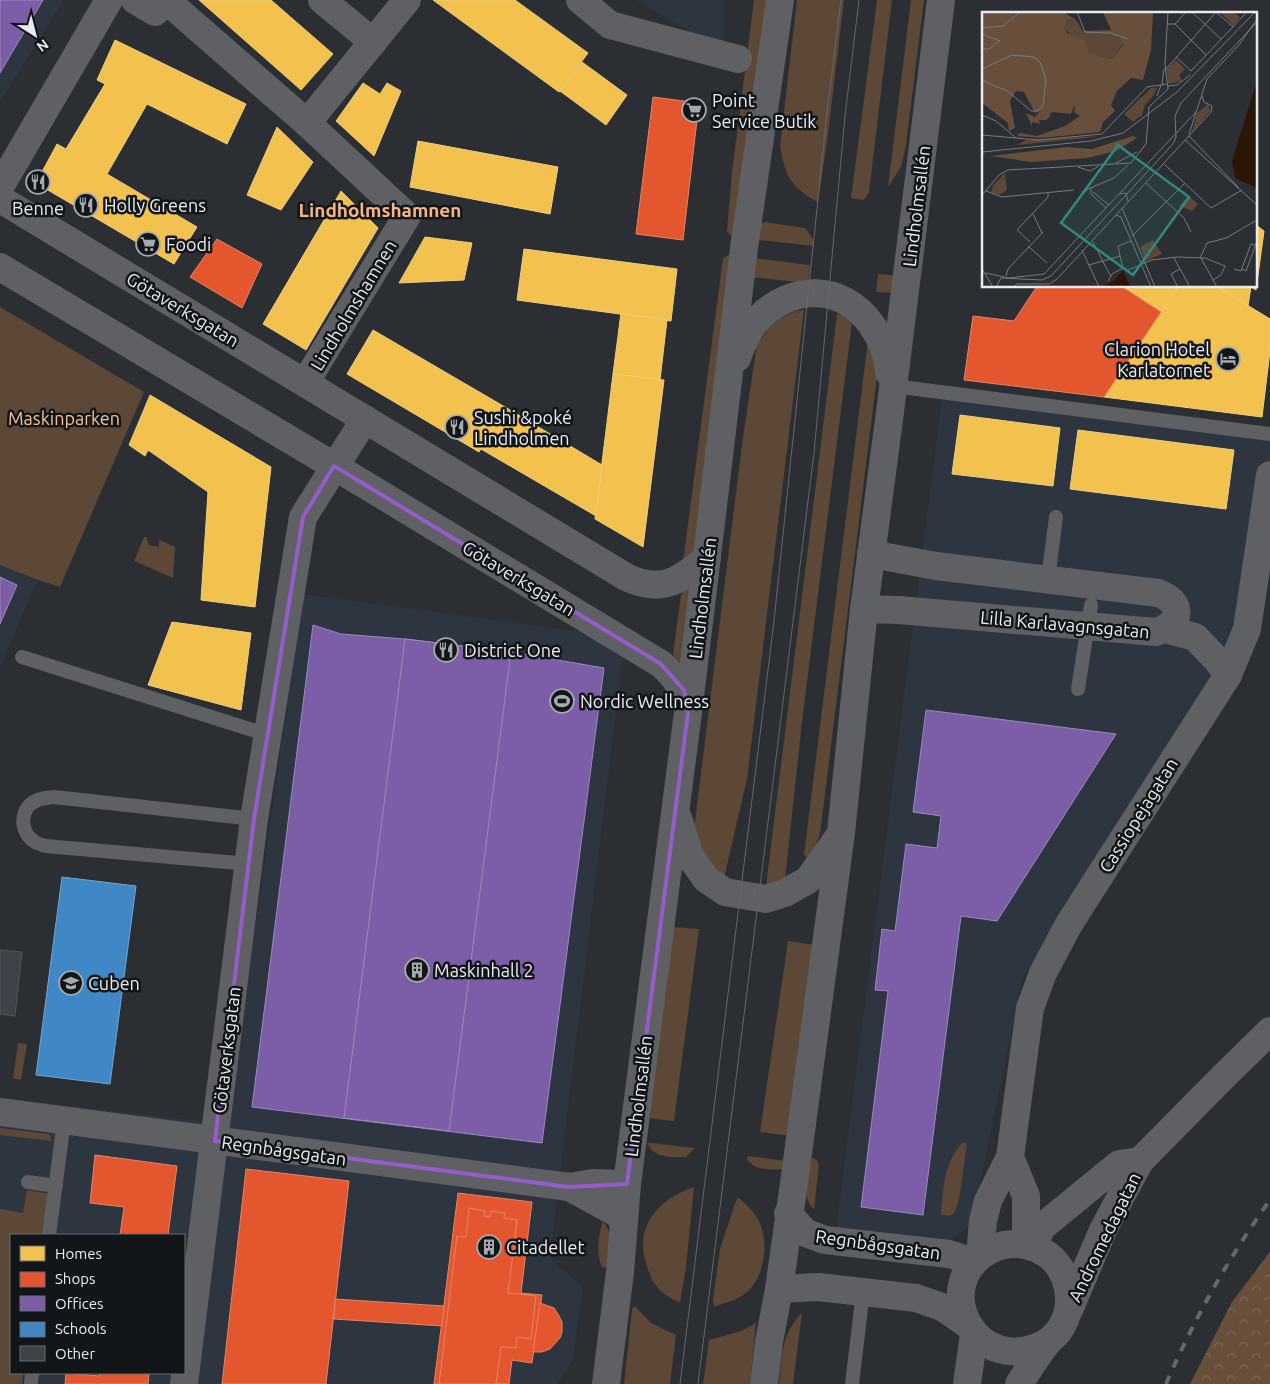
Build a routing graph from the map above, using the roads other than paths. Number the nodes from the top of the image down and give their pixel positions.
1 (109, 0) edge
2 (135, 0) edge
3 (167, 0) edge
4 (322, 0) edge
5 (407, 0) edge
6 (580, 0) edge
7 (780, 0) edge
8 (941, 0) edge
9 (373, 42) junction
10 (738, 59) dead end
11 (306, 123) junction
12 (0, 187) edge
13 (0, 199) edge
14 (0, 267) edge
15 (305, 383) junction
16 (728, 387) junction
17 (892, 399) junction
18 (365, 419) junction
19 (1270, 434) edge
20 (334, 466) junction
21 (1270, 475) edge
22 (1056, 517) dead end
23 (871, 554) junction
24 (707, 558) junction
25 (1059, 581) junction
26 (1111, 587) junction
27 (864, 609) junction
28 (1088, 620) junction
29 (1165, 629) junction
30 (22, 657) dead end
31 (1228, 674) junction
32 (1078, 689) dead end
33 (689, 705) junction
34 (268, 735) junction
35 (676, 809) junction
36 (254, 819) junction
37 (841, 833) junction
38 (249, 864) junction
39 (1270, 1031) edge
40 (0, 1112) edge
41 (64, 1121) junction
42 (215, 1141) junction
43 (1010, 1157) junction
44 (1140, 1162) junction
45 (28, 1182) dead end
46 (627, 1184) junction
47 (56, 1186) junction
48 (569, 1187) junction
49 (788, 1214) junction
50 (624, 1220) junction
51 (49, 1234) edge
52 (1029, 1246) junction
53 (977, 1259) junction
54 (779, 1289) junction
55 (863, 1292) junction
56 (1068, 1312) junction
57 (971, 1329) junction
58 (1049, 1341) junction
59 (184, 1384) edge
60 (606, 1384) edge
61 (764, 1384) edge
62 (852, 1384) edge
63 (967, 1384) edge
64 (1019, 1384) edge

1 - 12 street
2 - 3 street, Lindholmshamnen
3 - 11 street, Lindholmshamnen
4 - 9 street
5 - 9 street
6 - 10 street
7 - 16 street, Lindholmsallén
8 - 17 street, Lindholmsallén
9 - 11 street
11 - 15 street, Lindholmshamnen
13 - 15 street, Götaverksgatan
14 - 20 street, Götaverksgatan
15 - 18 street, Götaverksgatan
16 - 17 street, Lindholmsallén
16 - 24 street, Lindholmsallén
17 - 19 lane
17 - 23 street, Lindholmsallén
18 - 20 street, Götaverksgatan
18 - 24 street, Götaverksgatan
20 - 33 street, Götaverksgatan
20 - 34 street, Götaverksgatan
21 - 31 street, Cassiopejagatan
22 - 25 lane
23 - 25 street, Lilla Karlavagnsgatan
23 - 27 street, Lindholmsallén
24 - 33 street, Lindholmsallén
25 - 26 street, Lilla Karlavagnsgatan
25 - 28 street
26 - 28 street
26 - 29 street, Lilla Karlavagnsgatan
27 - 28 street, Lilla Karlavagnsgatan
27 - 37 street, Lindholmsallén
28 - 29 street, Lilla Karlavagnsgatan
28 - 32 lane
29 - 31 street
30 - 34 lane
31 - 43 street, Cassiopejagatan
33 - 35 street, Lindholmsallén
34 - 36 street, Götaverksgatan
35 - 37 street, Lindholmsallén
35 - 46 street, Lindholmsallén
36 - 38 street, Götaverksgatan
36 - 38 lane
37 - 49 street, Lindholmsallén
38 - 42 street, Götaverksgatan
39 - 44 street, Andromedagatan
40 - 41 street, Regnbågsgatan
41 - 42 street, Regnbågsgatan
41 - 47 lane
42 - 48 street, Regnbågsgatan
42 - 59 street, Götaverksgatan
43 - 52 street, Cassiopejagatan
43 - 53 street, Cassiopejagatan
44 - 52 street, Andromedagatan
44 - 56 street, Andromedagatan
45 - 47 lane
46 - 48 street, Regnbågsgatan
46 - 50 street, Lindholmsallén
47 - 51 lane
48 - 50 street, Regnbågsgatan
49 - 53 street, Regnbågsgatan
49 - 54 street, Lindholmsallén
50 - 60 street, Lindholmsallén
52 - 53 street
52 - 56 street
53 - 57 street, Cassiopejagatan
54 - 55 street
54 - 61 street, Lindholmsallén
55 - 57 street
55 - 62 lane
56 - 58 street
57 - 58 street
57 - 63 street, Cassiopejagatan
58 - 64 street

